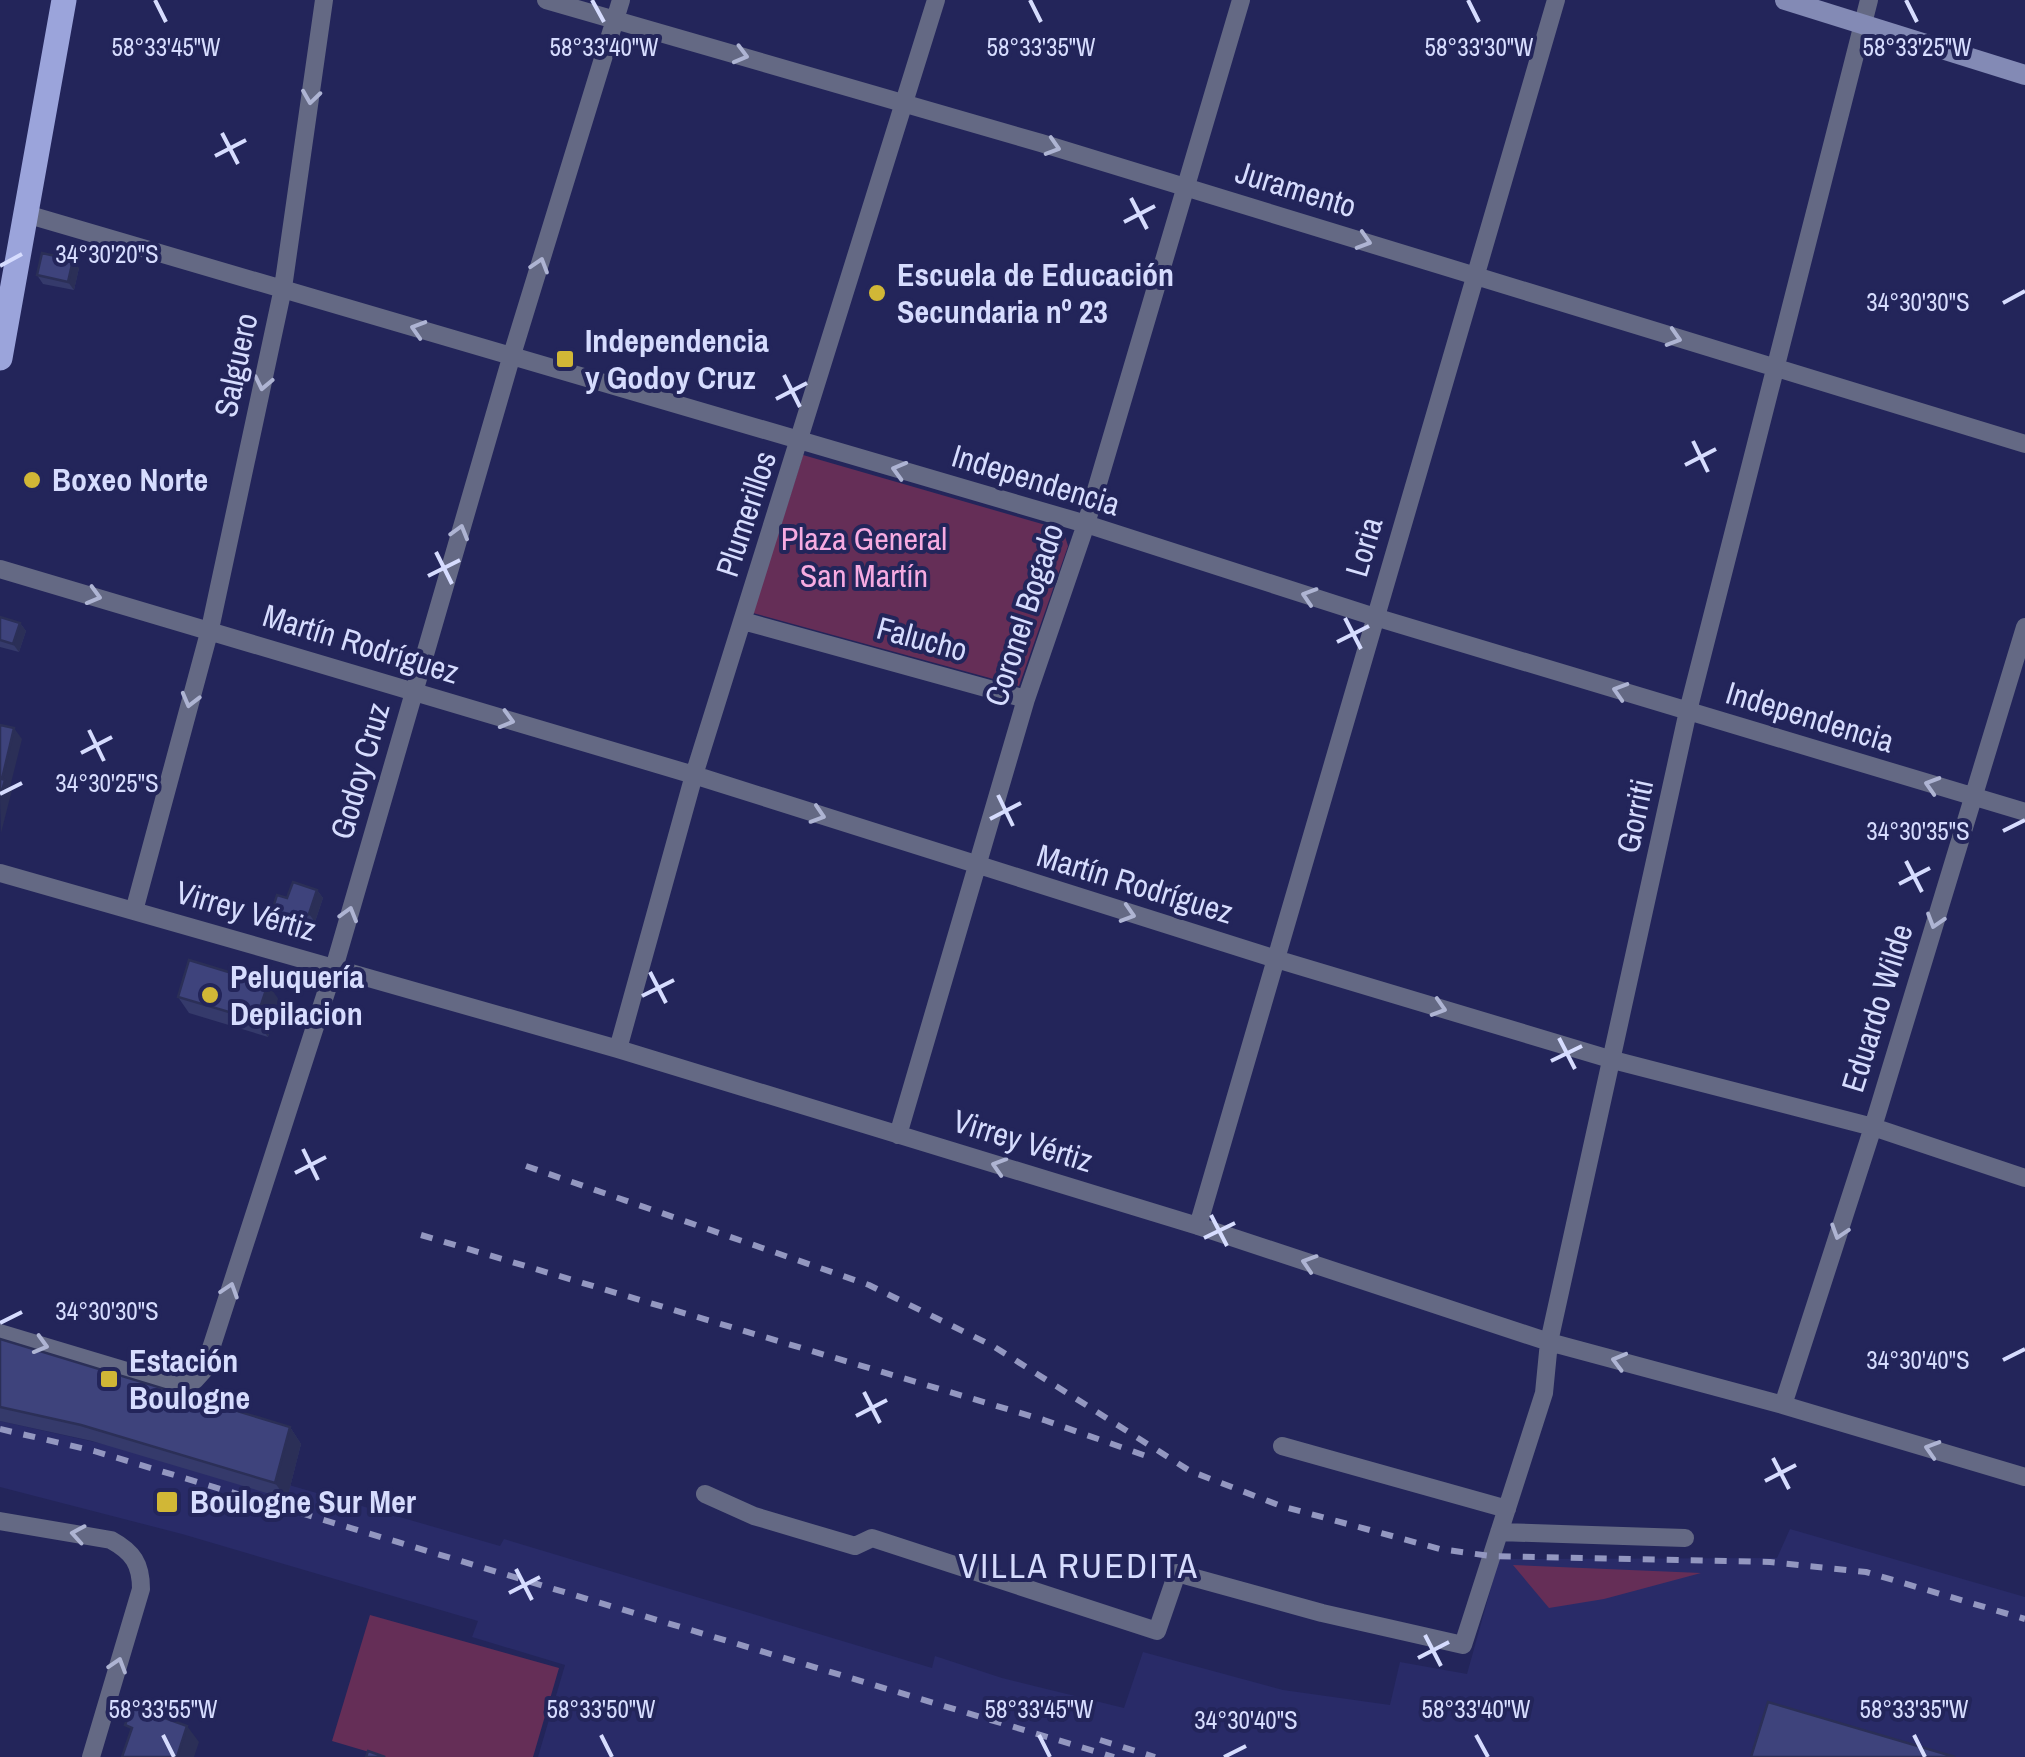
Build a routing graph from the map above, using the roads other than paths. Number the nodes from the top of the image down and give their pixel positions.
1 (64, 0) edge
2 (324, 0) edge
3 (546, 0) edge
4 (621, 0) edge
5 (936, 0) edge
6 (1241, 0) edge
7 (1556, 0) edge
8 (1785, 0) edge
9 (1869, 0) edge
10 (614, 21) junction
11 (1863, 25) junction
12 (2025, 75) edge
13 (903, 104) junction
14 (1184, 186) junction
15 (26, 214) junction
16 (1474, 275) junction
17 (283, 288) junction
18 (0, 358) edge
19 (511, 358) junction
20 (1773, 368) junction
21 (800, 442) junction
22 (2025, 444) edge
23 (1086, 524) junction
24 (0, 570) edge
25 (1375, 617) junction
26 (743, 621) junction
27 (2025, 627) edge
28 (210, 629) junction
29 (414, 693) junction
30 (1026, 699) junction
31 (1688, 711) junction
32 (694, 775) junction
33 (1972, 797) junction
34 (2025, 812) edge
35 (979, 868) junction
36 (0, 872) edge
37 (134, 911) junction
38 (1276, 959) junction
39 (334, 968) junction
40 (618, 1049) junction
41 (1613, 1060) junction
42 (1874, 1127) junction
43 (898, 1135) junction
44 (2025, 1178) edge
45 (1198, 1226) junction
46 (0, 1332) edge
47 (1549, 1342) junction
48 (1784, 1405) junction
49 (1282, 1446) dead end
50 (2025, 1477) edge
51 (706, 1494) dead end
52 (1507, 1509) junction
53 (0, 1521) edge
54 (1500, 1532) junction
55 (1684, 1538) dead end
56 (90, 1757) edge

1 - 15 main road
2 -> 17 street, Salguero
3 - 10 street, Juramento
4 - 10 street, Godoy Cruz
5 - 13 street, Plumerillos
6 - 14 street, Coronel Bogado
7 - 16 street, Loria
8 - 11 street
9 - 11 street, Gorriti
10 -> 13 street, Juramento
19 -> 10 street, Godoy Cruz
11 - 12 street
11 - 20 street, Gorriti
13 -> 14 street, Juramento
13 - 21 street, Plumerillos
14 -> 16 street, Juramento
14 - 23 street, Coronel Bogado
15 - 17 street, Independencia
15 - 18 main road
16 -> 20 street, Juramento
16 - 25 street, Loria
19 -> 17 street, Independencia
17 -> 28 street, Salguero
19 - 21 street, Independencia
29 -> 19 street, Godoy Cruz
20 - 22 street, Juramento
20 - 31 street, Gorriti
23 -> 21 street, Independencia
21 - 26 street, Plumerillos
25 -> 23 street, Independencia
23 - 30 street, Coronel Bogado
24 -> 28 street, Martín Rodríguez
31 -> 25 street, Independencia
25 - 38 street, Loria
26 - 30 street, Falucho
26 - 32 street, Plumerillos
27 - 33 street, Eduardo Wilde
28 - 29 street, Martín Rodríguez
28 -> 37 street, Salguero
29 -> 32 street, Martín Rodríguez
39 -> 29 street, Godoy Cruz
30 - 35 street, Coronel Bogado
33 -> 31 street, Independencia
31 - 41 street, Gorriti
32 -> 35 street, Martín Rodríguez
32 - 40 street, Plumerillos
33 - 34 street, Independencia
33 -> 42 street, Eduardo Wilde
35 -> 38 street, Martín Rodríguez
35 - 43 street, Coronel Bogado
36 - 37 street, Virrey Vértiz
37 - 39 street, Virrey Vértiz
38 -> 41 street, Martín Rodríguez
38 - 45 street, Loria
39 - 40 street, Virrey Vértiz
46 -> 39 street, Godoy Cruz
40 - 43 street, Virrey Vértiz
41 - 42 street, Martín Rodríguez
41 - 47 street, Gorriti
42 - 44 street, Martín Rodríguez
42 -> 48 street, Eduardo Wilde
45 -> 43 street, Virrey Vértiz
47 -> 45 street, Virrey Vértiz
48 -> 47 street, Virrey Vértiz
47 - 52 street, Gorriti
50 -> 48 street, Virrey Vértiz
49 - 52 street
51 - 54 street, Gorriti
52 - 54 street, Gorriti
56 -> 53 street
54 - 55 street

